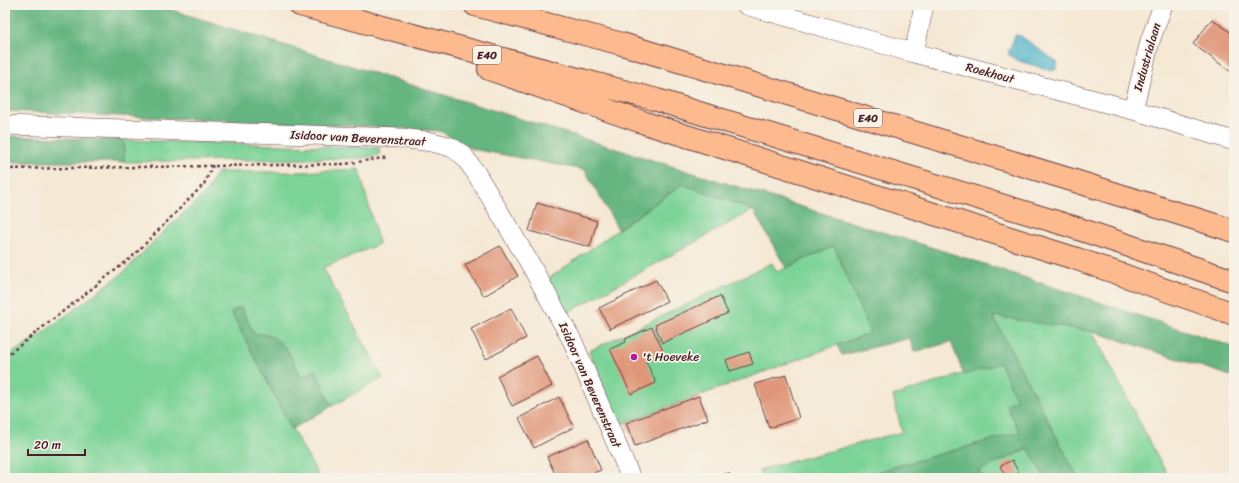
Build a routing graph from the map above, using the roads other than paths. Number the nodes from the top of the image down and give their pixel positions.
1 (475, 5) edge
2 (746, 5) edge
3 (1163, 5) edge
4 (309, 8) edge
5 (923, 9) edge
6 (914, 53) junction
7 (1133, 110) junction
8 (5, 125) edge
9 (1234, 141) edge
10 (1234, 231) edge
11 (1234, 281) edge
12 (1234, 314) edge
13 (631, 478) edge

1 - 10 highway, E40
2 - 6 street, Roekhout
3 - 7 street, Industrialaan
4 - 11 highway, E40
4 - 12 highway
5 - 6 street
6 - 7 street, Roekhout
7 - 9 street, Roekhout
8 - 13 street, Isidoor van Beverenstraat

